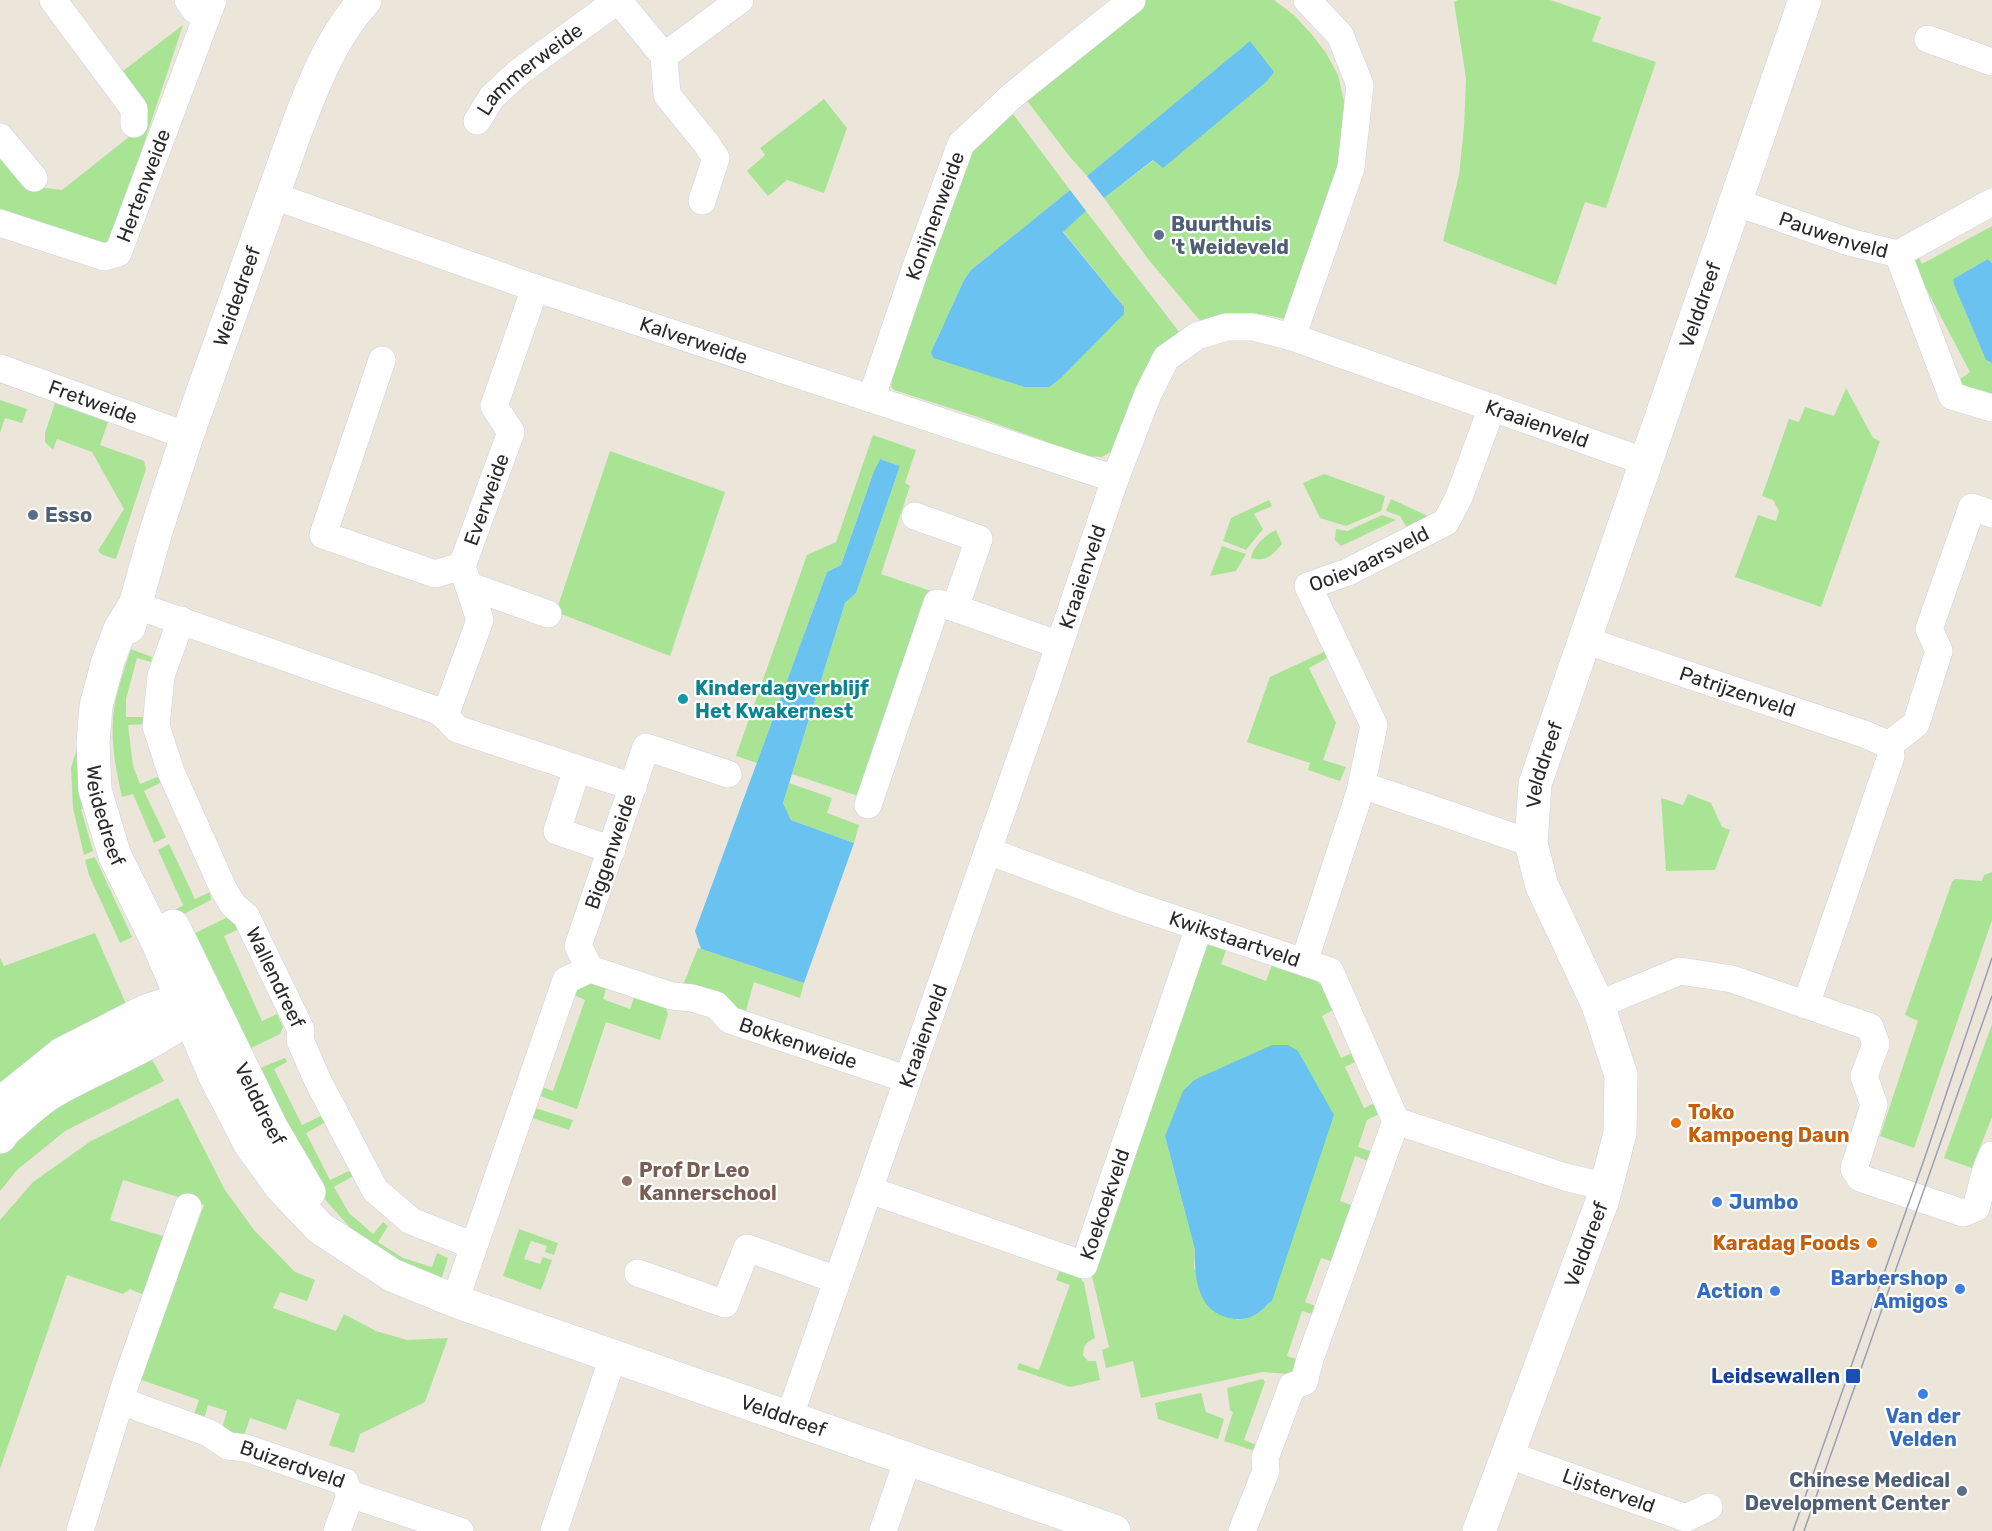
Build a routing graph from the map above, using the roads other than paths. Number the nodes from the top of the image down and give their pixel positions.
1 (52, 0) edge
2 (365, 0) edge
3 (618, 0) edge
4 (740, 0) edge
5 (1132, 0) edge
6 (1307, 0) edge
7 (1805, 0) edge
8 (198, 3) edge
9 (1928, 39) dead end
10 (664, 56) junction
11 (1992, 62) edge
12 (477, 121) dead end
13 (134, 124) dead end
14 (0, 137) edge
15 (34, 178) dead end
16 (274, 195) junction
17 (702, 201) dead end
18 (1735, 202) junction
19 (1992, 202) edge
20 (0, 223) edge
21 (1898, 254) junction
22 (535, 288) junction
23 (1292, 337) junction
24 (382, 360) dead end
25 (0, 368) edge
26 (871, 399) junction
27 (1492, 407) junction
28 (1992, 408) edge
29 (187, 436) junction
30 (1646, 462) junction
31 (1115, 479) junction
32 (1992, 514) edge
33 (915, 516) dead end
34 (466, 576) junction
35 (135, 605) junction
36 (955, 608) junction
37 (548, 614) dead end
38 (181, 620) junction
39 (1584, 639) junction
40 (1059, 645) junction
41 (445, 716) junction
42 (1889, 744) junction
43 (577, 769) junction
44 (728, 774) dead end
45 (1362, 785) junction
46 (633, 787) junction
47 (868, 805) dead end
48 (1531, 843) junction
49 (612, 850) junction
50 (988, 851) junction
51 (1199, 927) junction
52 (177, 934) joint
53 (1304, 962) junction
54 (591, 969) junction
55 (197, 1002) junction
56 (1598, 1005) junction
57 (1806, 1005) junction
58 (906, 1079) junction
59 (0, 1104) edge
60 (1396, 1121) junction
61 (0, 1137) edge
62 (1992, 1155) edge
63 (1607, 1187) junction
64 (870, 1190) junction
65 (188, 1208) dead end
66 (474, 1246) junction
67 (638, 1273) dead end
68 (837, 1280) junction
69 (455, 1301) junction
70 (613, 1357) junction
71 (121, 1401) junction
72 (789, 1418) junction
73 (1509, 1455) junction
74 (908, 1459) junction
75 (350, 1496) junction
76 (1708, 1507) dead end
77 (1067, 1524) edge
78 (80, 1531) edge
79 (337, 1531) edge
80 (460, 1531) edge
81 (554, 1531) edge
82 (883, 1531) edge
83 (1114, 1531) edge
84 (1242, 1531) edge
85 (1479, 1531) edge

1 - 13 street
2 - 16 street, Weidedreef
3 - 10 street, Lammerweide
3 - 12 street, Lammerweide
4 - 10 street
5 - 26 street, Konijnenweide
6 - 23 street
7 - 18 street, Velddreef
8 - 20 street, Hertenweide
9 - 11 street
10 - 17 street
14 - 15 street
16 - 22 street, Kalverweide
16 - 29 street, Weidedreef
18 - 21 street, Pauwenveld
18 - 30 street, Velddreef
19 - 21 street, Pauwenveld
21 - 28 street
22 - 26 street, Kalverweide
22 - 34 street, Everweide
23 - 27 street, Kraaienveld
23 - 31 street, Kraaienveld
24 - 34 street
25 - 29 street, Fretweide
26 - 31 street, Kalverweide
27 - 30 street, Kraaienveld
27 - 45 street, Ooievaarsveld
29 - 35 street, Weidedreef
30 - 39 street, Velddreef
31 - 40 street, Kraaienveld
32 - 42 street
33 - 36 street
34 - 37 street
34 - 41 street
35 - 38 street, Biggenweide
35 - 52 street, Weidedreef
35 - 55 street, Weidedreef
36 - 40 street
36 - 47 street
38 - 41 street, Biggenweide
38 - 66 street, Wallendreef
39 - 42 street, Patrijzenveld
39 - 48 street, Velddreef
40 - 50 street, Kraaienveld
41 - 43 street, Biggenweide
42 - 57 street
43 - 46 street, Biggenweide
43 - 49 street
44 - 46 street
45 - 48 street
45 - 53 street, Ooievaarsveld
46 - 49 street, Biggenweide
48 - 56 street, Velddreef
49 - 54 street, Biggenweide
50 - 51 street, Kwikstaartveld
50 - 58 street, Kraaienveld
51 - 53 street, Kwikstaartveld
51 - 64 street, Koekoekveld
52 - 55 street, Velddreef
53 - 60 street, Kwikstaartveld
54 - 58 street, Bokkenweide
54 - 66 street
55 - 59 street
55 - 61 street
55 - 69 street, Velddreef
56 - 57 street
56 - 63 street, Velddreef
57 - 62 street
58 - 64 street, Kraaienveld
60 - 63 street
60 - 84 street
63 - 73 street, Velddreef
64 - 68 street, Kraaienveld
65 - 71 street
66 - 69 street
67 - 68 street
68 - 72 street, Kraaienveld
69 - 70 street, Velddreef
70 - 72 street, Velddreef
70 - 81 street
71 - 75 street, Buizerdveld
71 - 78 street
72 - 74 street, Velddreef
73 - 76 street, Lijsterveld
73 - 85 street, Velddreef
74 - 77 street, Velddreef
74 - 82 street
75 - 79 street
75 - 80 street, Buizerdveld
77 - 83 street, Velddreef

